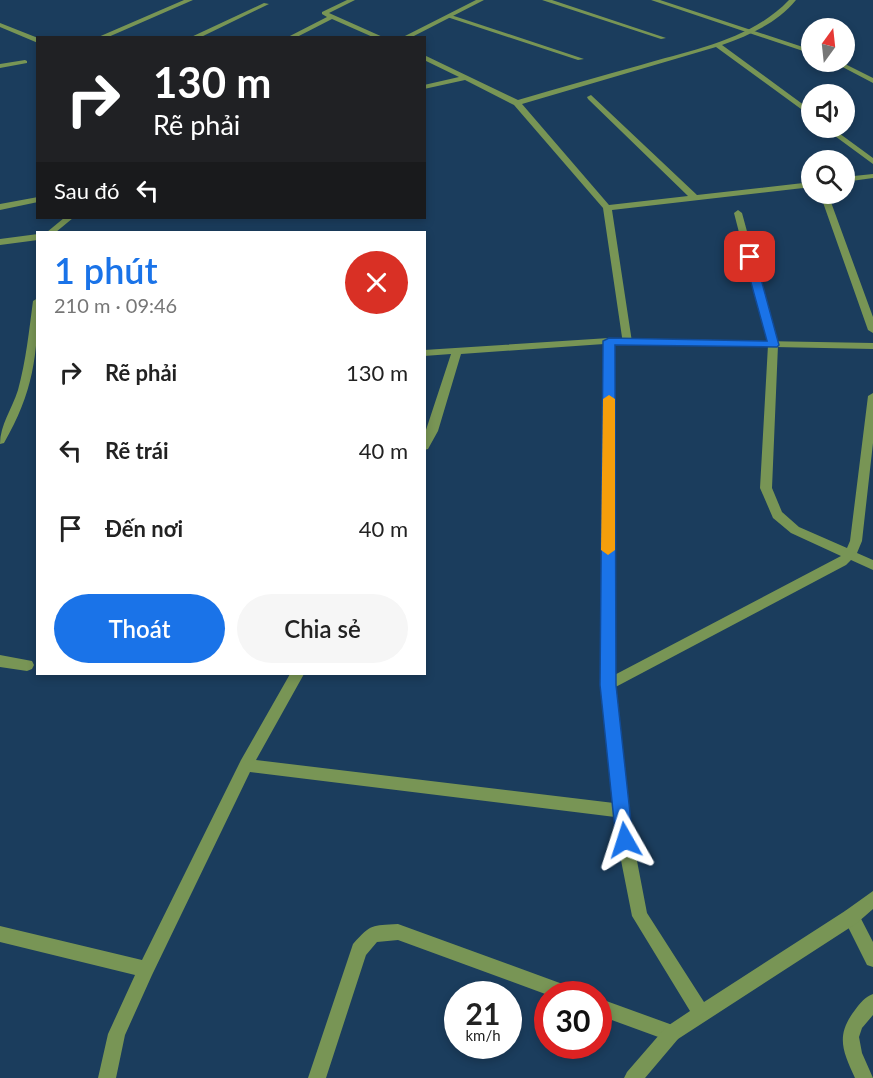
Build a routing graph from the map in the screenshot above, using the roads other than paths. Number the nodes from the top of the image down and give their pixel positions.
1 (190, 0) edge
2 (352, 0) edge
3 (481, 0) edge
4 (544, 0) edge
5 (654, 0) edge
6 (793, 0) edge
7 (266, 4) dead end
8 (449, 15) junction
9 (331, 17) junction
10 (0, 25) edge
11 (750, 31) junction
12 (104, 36) edge
13 (196, 36) edge
14 (292, 36) edge
15 (377, 36) edge
16 (408, 36) edge
17 (663, 38) dead end
18 (36, 40) edge
19 (717, 44) junction
20 (801, 48) edge
21 (426, 58) edge
22 (580, 59) dead end
23 (25, 62) dead end
24 (0, 66) edge
25 (855, 70) edge
26 (465, 78) junction
27 (872, 78) edge
28 (426, 87) edge
29 (591, 97) dead end
30 (517, 103) junction
31 (801, 107) edge
32 (841, 138) edge
33 (873, 162) edge
34 (873, 176) edge
35 (855, 178) edge
36 (801, 185) edge
37 (694, 197) junction
38 (36, 198) edge
39 (828, 204) edge
40 (0, 207) edge
41 (606, 208) junction
42 (738, 213) dead end
43 (68, 219) edge
44 (52, 231) edge
45 (36, 237) edge
46 (0, 242) edge
47 (36, 328) edge
48 (873, 330) edge
49 (609, 341) junction
50 (627, 342) junction
51 (773, 345) junction
52 (873, 346) edge
53 (457, 350) junction
54 (426, 353) edge
55 (32, 382) edge
56 (873, 396) edge
57 (871, 439) edge
58 (0, 440) edge
59 (426, 442) edge
60 (851, 553) junction
61 (873, 565) edge
62 (0, 661) edge
63 (27, 665) dead end
64 (296, 675) edge
65 (608, 685) junction
66 (246, 765) junction
67 (621, 811) junction
68 (873, 899) edge
69 (851, 917) junction
70 (0, 934) edge
71 (873, 959) edge
72 (146, 969) junction
73 (534, 982) edge
74 (873, 1002) edge
75 (612, 1011) edge
76 (702, 1014) junction
77 (672, 1033) junction
78 (106, 1078) edge
79 (317, 1078) edge
80 (633, 1078) edge
81 (864, 1078) edge

1 - 12 street
2 - 9 street
3 - 8 street
4 - 17 street
5 - 11 street
6 - 11 street
7 - 13 street
8 - 16 street
8 - 22 street
9 - 14 street
9 - 15 street
10 - 18 street
11 - 19 street
11 - 20 street
19 - 30 street
19 - 31 street
21 - 26 street
23 - 24 street
25 - 27 street
26 - 28 street
26 - 30 street
29 - 37 street
30 - 41 street
32 - 33 street
34 - 35 street
36 - 37 street
37 - 41 street
38 - 40 street
39 - 48 street
41 - 50 street
42 - 51 street
43 - 44 street
45 - 46 street
47 - 55 street
49 - 50 street
49 - 53 street
49 - 65 street
50 - 51 street
51 - 52 street
51 - 60 street
53 - 54 street
53 - 59 street
55 - 58 street
56 - 57 street
57 - 60 street
60 - 61 street
60 - 65 street
62 - 63 street
64 - 66 street
65 - 67 street
66 - 67 street
66 - 72 street
67 - 76 street
68 - 69 street
69 - 71 street
69 - 76 street
70 - 72 street
72 - 78 street
73 - 79 street
74 - 81 street
75 - 77 street
76 - 77 street
77 - 80 street

